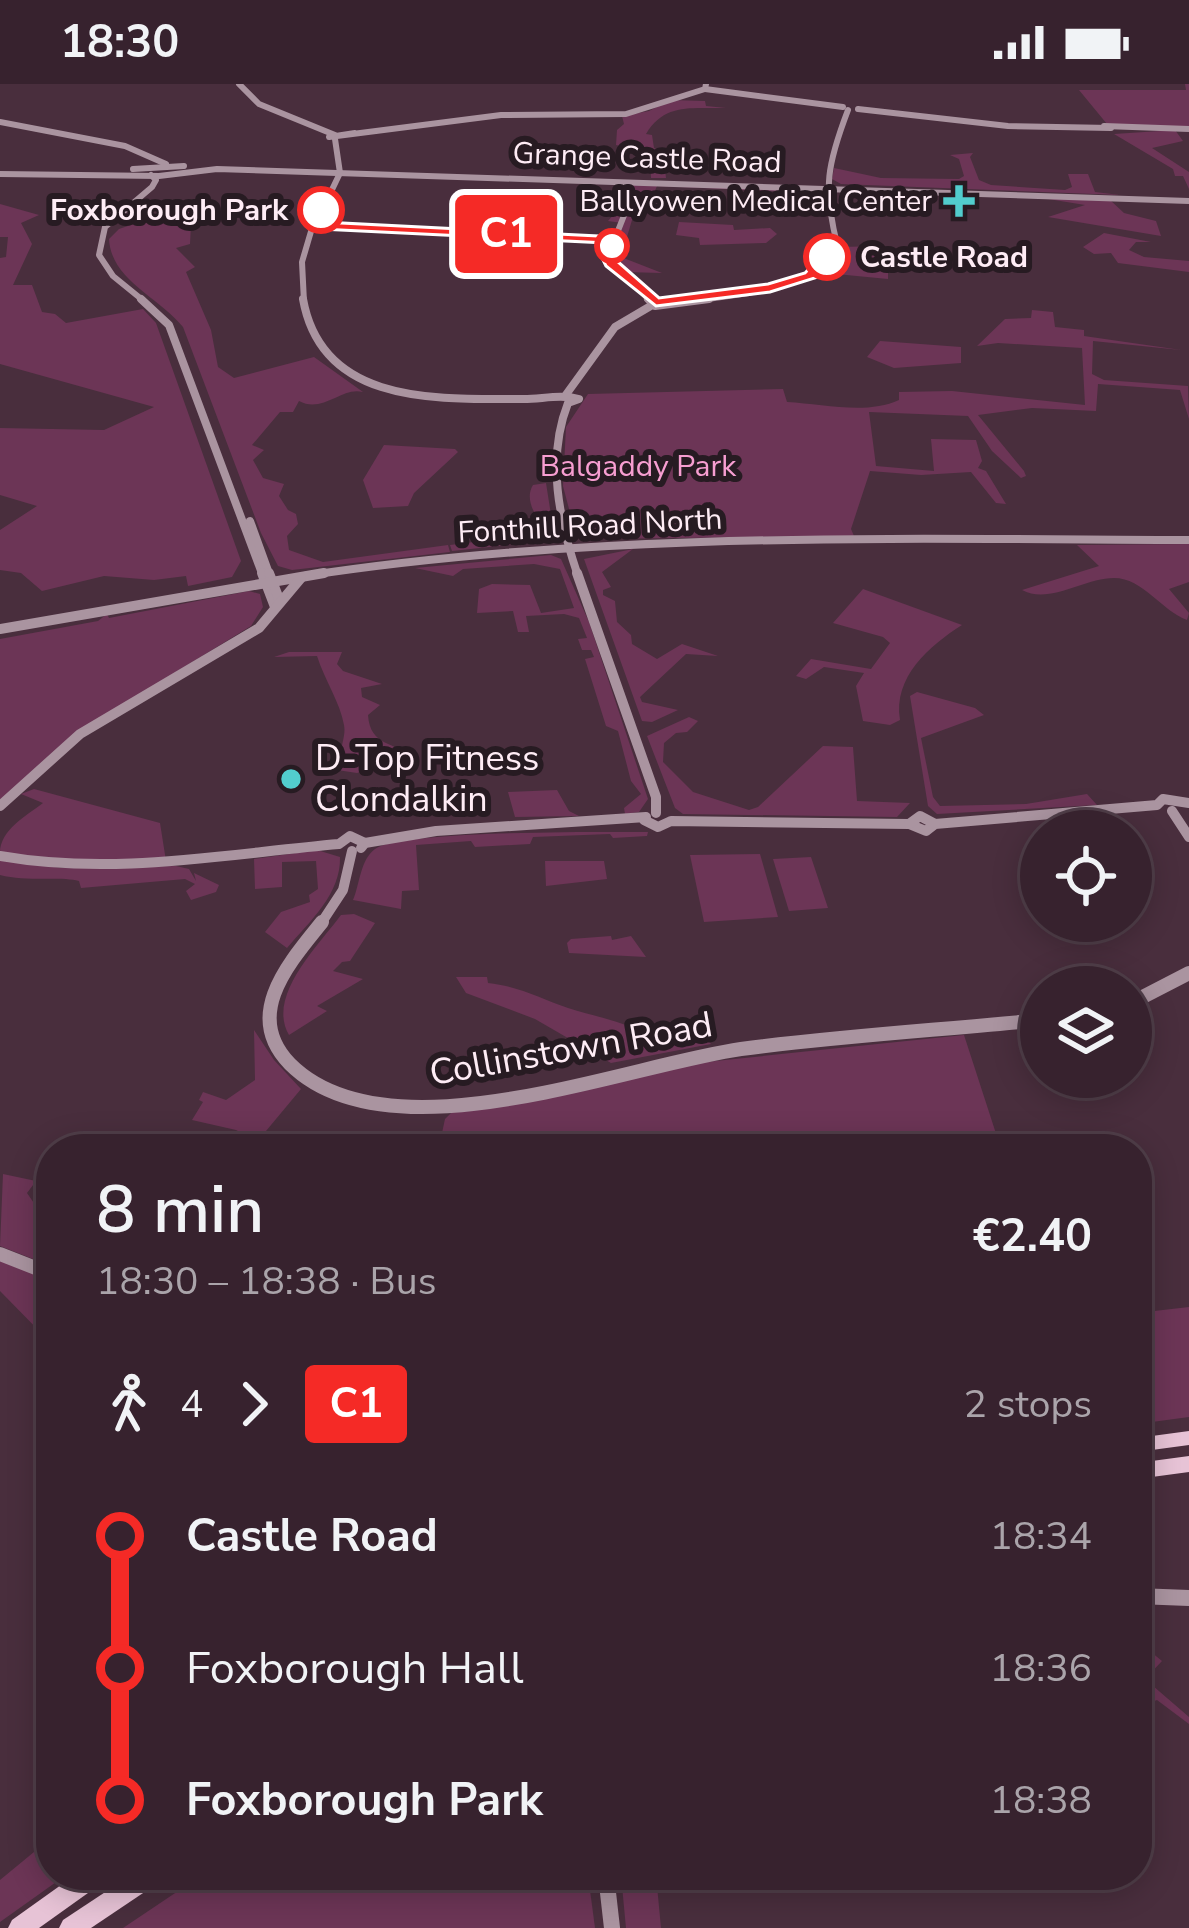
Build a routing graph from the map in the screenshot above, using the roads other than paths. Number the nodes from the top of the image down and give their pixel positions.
1 (238, 84) edge
2 (702, 87) edge
3 (850, 109) junction
4 (0, 123) edge
5 (1189, 129) edge
6 (336, 137) junction
7 (172, 169) junction
8 (148, 171) junction
9 (0, 172) edge
10 (335, 176) junction
11 (826, 187) junction
12 (646, 195) dead end
13 (1189, 200) edge
14 (660, 304) junction
15 (568, 399) junction
16 (1189, 540) edge
17 (568, 549) junction
18 (261, 562) junction
19 (308, 574) junction
20 (268, 580) junction
21 (204, 592) junction
22 (277, 603) junction
23 (0, 629) edge
24 (0, 806) edge
25 (1180, 806) edge
26 (650, 816) junction
27 (1189, 837) edge
28 (345, 847) junction
29 (0, 856) edge
30 (1189, 974) edge
31 (1152, 993) edge
32 (1020, 1022) edge
33 (0, 1254) edge
34 (36, 1268) edge
35 (1189, 1438) edge
36 (1152, 1443) edge
37 (1189, 1463) edge
38 (1152, 1469) edge
39 (1152, 1597) edge
40 (1189, 1598) edge
41 (73, 1890) edge
42 (127, 1890) edge
43 (607, 1890) edge
44 (20, 1928) edge
45 (71, 1928) edge
46 (611, 1928) edge

1 - 6 street
2 - 3 street
2 - 6 street
3 - 5 street
3 - 11 street
4 - 7 street
4 - 8 street
6 - 10 street
7 - 8 street, Grange Castle Road
7 - 10 street, Grange Castle Road
7 - 10 street, Grange Castle Road
7 - 18 street
8 - 9 street, Grange Castle Road
8 - 18 street
10 - 11 street, Grange Castle Road
10 - 11 street, Grange Castle Road
10 - 15 street
11 - 13 street, Grange Castle Road
11 - 13 street, Grange Castle Road
11 - 14 street
12 - 14 street
14 - 15 street
15 - 17 street
16 - 17 street, Fonthill Road North
17 - 19 street, Fonthill Road North
17 - 26 street
18 - 19 street
18 - 20 street
18 - 21 street
19 - 20 street, Fonthill Road North
19 - 22 street
20 - 21 street, Fonthill Road North
20 - 22 street
21 - 23 street, Fonthill Road North
22 - 24 street
25 - 26 street
25 - 27 street
26 - 28 street
28 - 29 street
28 - 32 street, Collinstown Road
30 - 31 street
33 - 34 street
35 - 36 highway
37 - 38 highway
39 - 40 street
41 - 44 highway
42 - 45 highway
43 - 46 street

